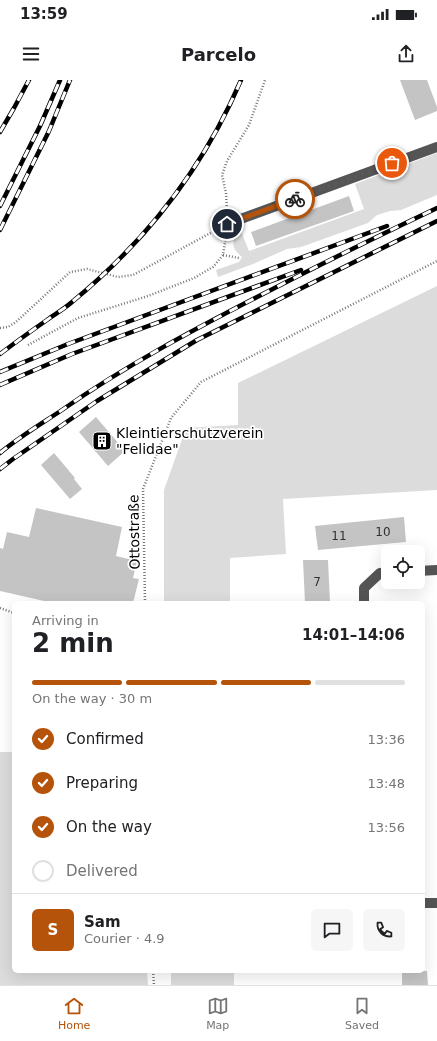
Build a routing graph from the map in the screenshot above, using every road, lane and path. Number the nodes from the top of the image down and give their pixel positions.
1 (265, 80) edge
2 (437, 147) edge
3 (227, 224) junction
4 (223, 255) junction
5 (239, 258) dead end
6 (437, 261) edge
7 (0, 328) edge
8 (28, 345) dead end
9 (437, 570) edge
10 (425, 571) edge
11 (381, 574) edge
12 (145, 601) edge
13 (364, 601) edge
14 (0, 608) edge
15 (12, 612) edge
16 (425, 903) edge
17 (437, 903) edge
18 (153, 973) edge
19 (154, 985) edge

1 - 3 path
2 - 3 street
3 - 4 path
3 - 7 path
4 - 5 path
4 - 8 path
6 - 12 path, Ottostraße
9 - 10 street
11 - 13 street
14 - 15 path
16 - 17 street
18 - 19 path

